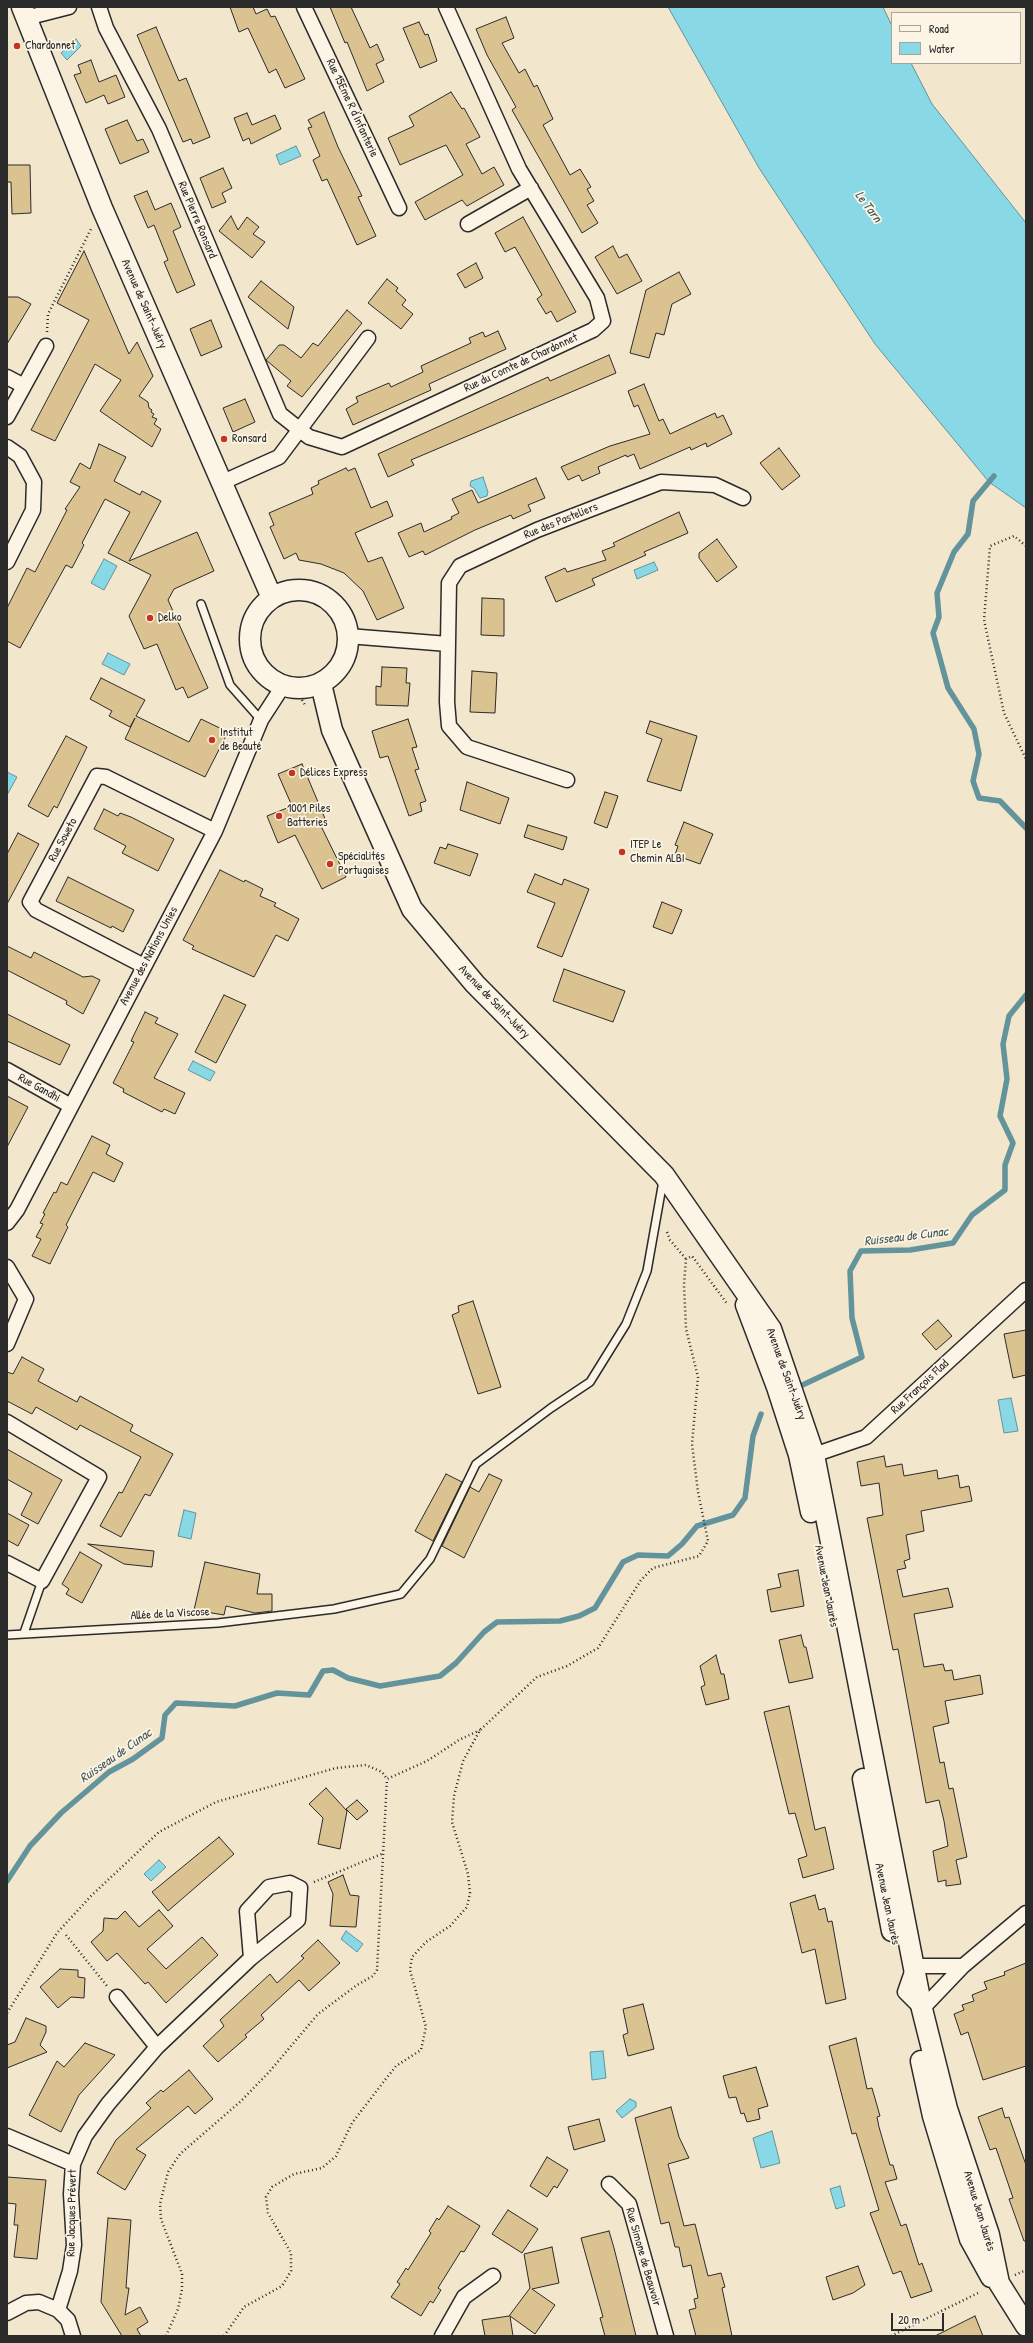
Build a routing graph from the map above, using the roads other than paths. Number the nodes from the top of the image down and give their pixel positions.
1 (69, 7) edge
2 (99, 7) edge
3 (304, 7) edge
4 (446, 7) edge
5 (24, 13) edge
6 (531, 188) junction
7 (399, 208) dead end
8 (468, 224) dead end
9 (368, 338) dead end
10 (46, 346) road end
11 (7, 377) edge
12 (24, 386) junction
13 (7, 417) edge
14 (300, 428) junction
15 (7, 447) edge
16 (224, 482) junction
17 (743, 498) dead end
18 (7, 562) edge
19 (272, 598) junction
20 (201, 604) dead end
21 (348, 636) junction
22 (448, 644) junction
23 (320, 684) junction
24 (283, 686) junction
25 (261, 720) junction
26 (567, 780) dead end
27 (215, 831) junction
28 (144, 966) junction
29 (7, 1070) edge
30 (71, 1106) junction
31 (664, 1175) junction
32 (7, 1223) edge
33 (7, 1267) edge
34 (1026, 1290) edge
35 (7, 1344) edge
36 (7, 1422) edge
37 (807, 1457) junction
38 (7, 1564) edge
39 (42, 1581) junction
40 (24, 1634) junction
41 (7, 1635) edge
42 (1026, 1913) edge
43 (251, 1958) junction
44 (914, 1966) junction
45 (963, 1966) junction
46 (905, 1992) junction
47 (117, 1997) road end
48 (922, 2009) junction
49 (157, 2047) junction
50 (7, 2136) edge
51 (73, 2164) junction
52 (609, 2184) dead end
53 (493, 2276) dead end
54 (58, 2310) junction
55 (7, 2313) edge
56 (1026, 2326) edge
57 (73, 2336) edge
58 (442, 2336) edge
59 (666, 2336) edge
60 (1016, 2336) edge

1 - 5 street
2 - 14 street, Rue Pierre Ronsard
3 - 7 street, Rue 15Eme R d'Infanterie
4 - 6 street, Rue du Comte de Chardonnet
5 - 16 main road, Avenue de Saint-Juéry
6 - 8 street
6 - 14 street, Rue du Comte de Chardonnet
9 - 14 street
10 - 12 street
11 - 12 street
12 - 13 street
14 - 16 street
15 - 18 street
16 - 19 main road, Avenue de Saint-Juéry
17 - 22 street, Rue des Pasteliers
19 - 21 main road
19 - 24 main road
20 - 25 lane
21 - 22 street
21 - 23 main road
22 - 26 street, Rue des Pasteliers
23 - 24 main road
23 - 31 main road, Avenue de Saint-Juéry
24 - 25 street, Avenue des Nations Unies
25 - 27 street, Avenue des Nations Unies
27 - 28 street, Avenue des Nations Unies
27 - 28 street, Rue Soweto
28 - 30 street, Avenue des Nations Unies
29 - 30 street, Rue Gandhi
30 - 32 street, Avenue des Nations Unies
31 - 37 main road, Avenue de Saint-Juéry
31 - 40 lane, Allée de la Viscose
33 - 35 street
34 - 37 street, Rue François Flad
36 - 39 street
37 - 44 main road, Avenue Jean Jaurès
37 - 46 main road, Avenue Jean Jaurès
38 - 39 street
39 - 40 lane
40 - 41 lane, Allée de la Viscose
42 - 45 street
43 - 43 street, Rue Jacques Prévert
43 - 49 street, Rue Jacques Prévert
44 - 45 street
44 - 46 street
44 - 48 main road, Avenue Jean Jaurès
45 - 48 street
46 - 48 street
46 - 60 main road, Avenue Jean Jaurès
47 - 49 street
48 - 56 main road, Avenue Jean Jaurès
49 - 51 street, Rue Jacques Prévert
50 - 51 street
51 - 54 street, Rue Jacques Prévert
52 - 59 street, Rue Simone de Beauvoir
53 - 58 street
54 - 55 street
54 - 57 street

